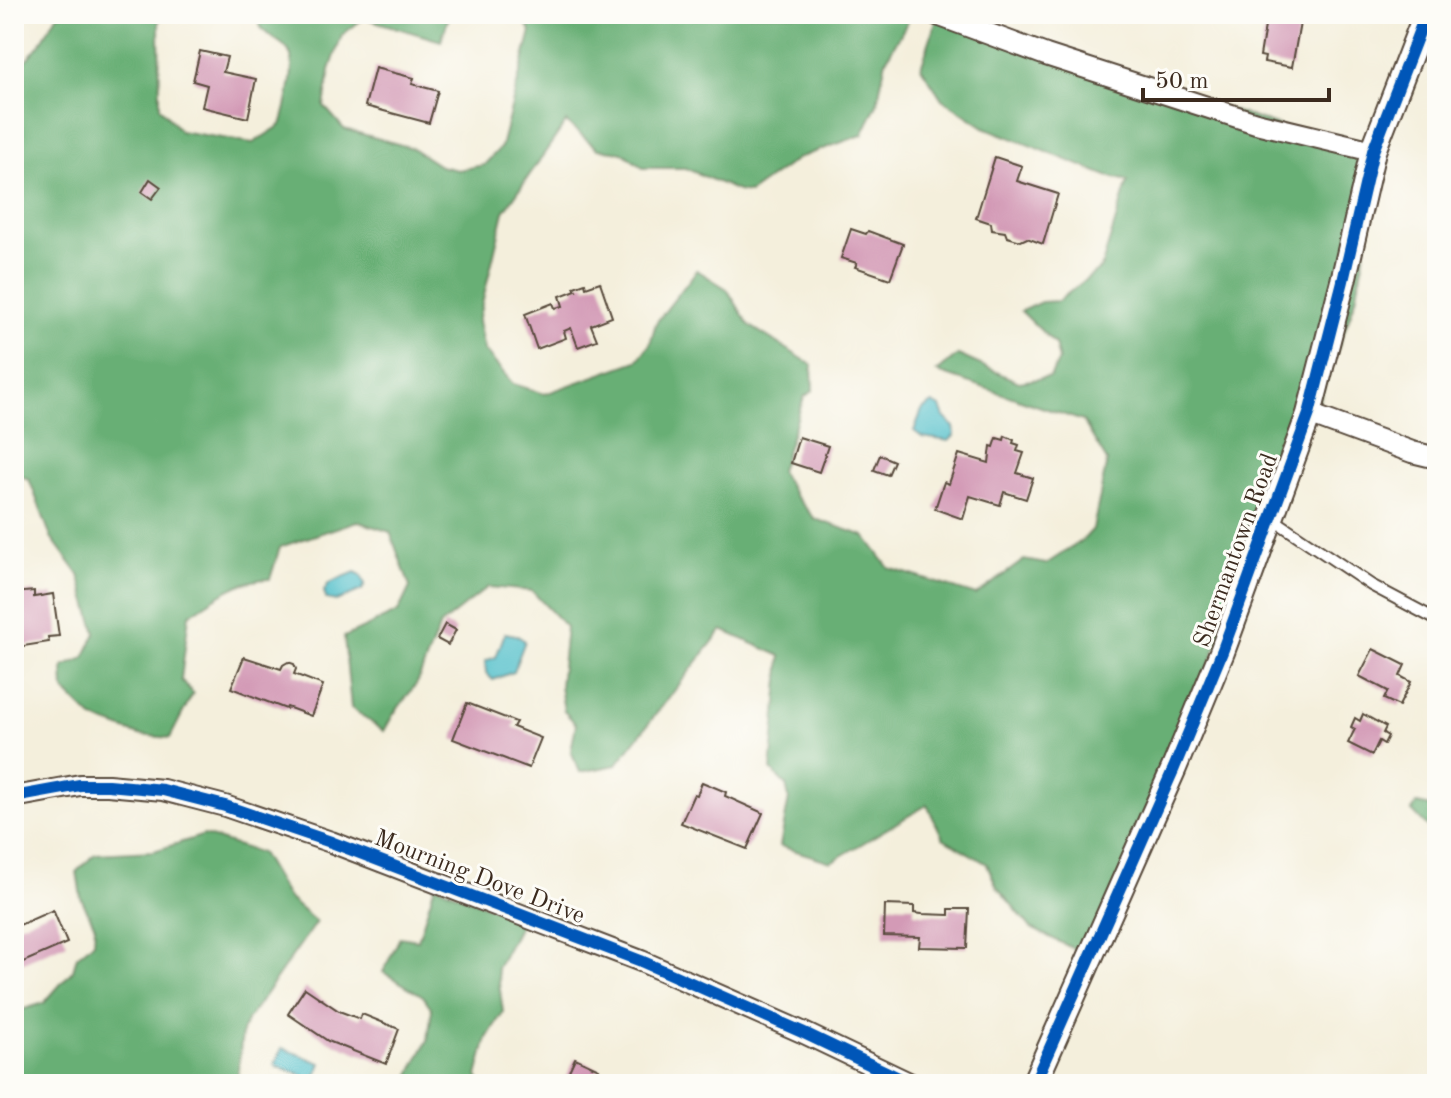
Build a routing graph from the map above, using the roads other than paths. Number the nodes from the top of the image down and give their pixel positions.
1 (935, 14) edge
2 (1426, 14) edge
3 (1373, 151) junction
4 (1309, 414) junction
5 (1437, 458) edge
6 (1271, 518) junction
7 (1437, 620) edge
8 (14, 797) edge
9 (911, 1084) edge
10 (1034, 1084) edge

1 - 3 street
2 - 3 street, Shermantown Road
3 - 4 street, Shermantown Road
4 - 5 street
4 - 6 street, Shermantown Road
6 - 7 lane
6 - 10 street, Shermantown Road
8 - 9 street, Mourning Dove Drive

